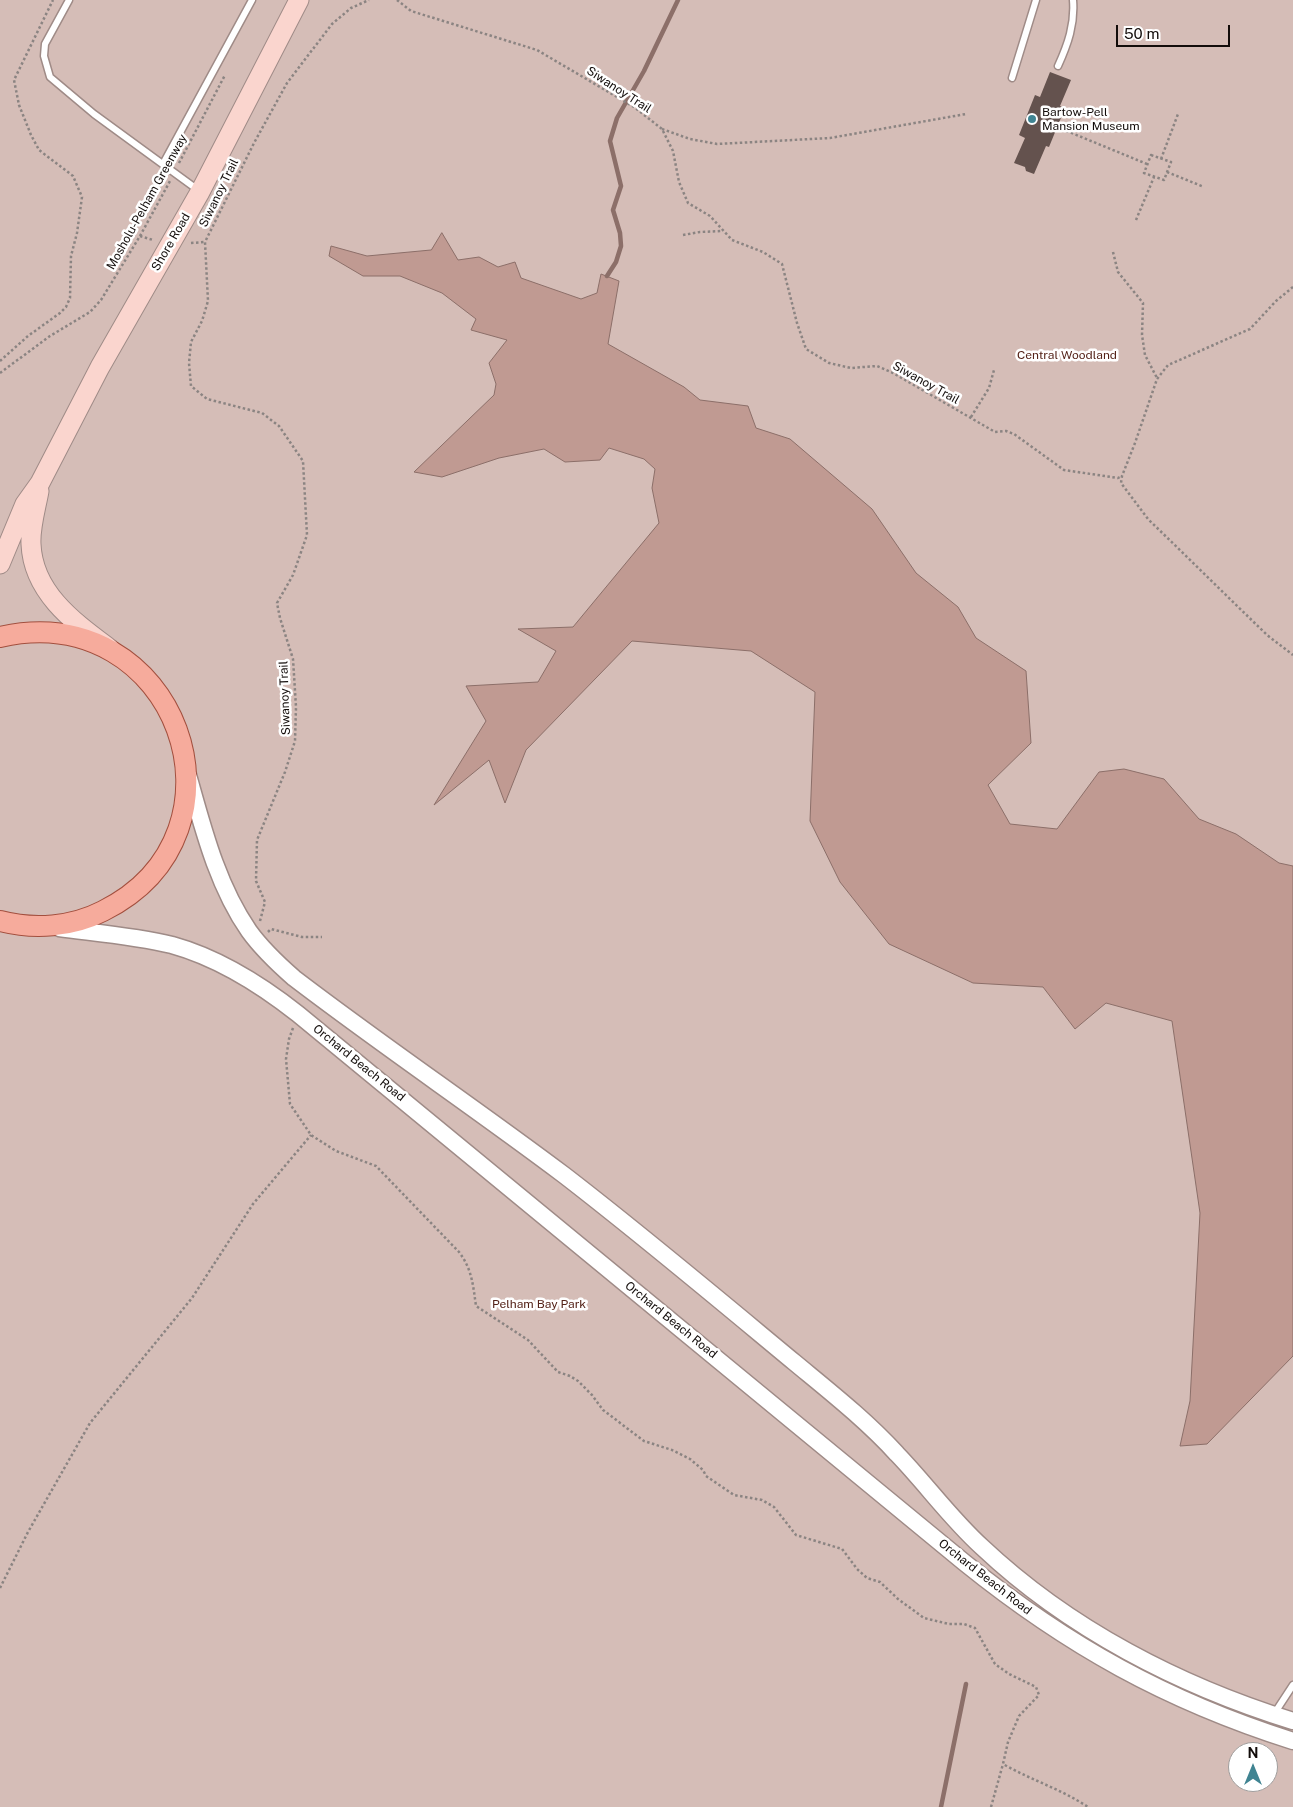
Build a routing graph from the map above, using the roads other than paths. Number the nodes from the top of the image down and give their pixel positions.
1 (69, 0) edge
2 (252, 0) edge
3 (299, 0) edge
4 (1036, 0) edge
5 (1073, 0) edge
6 (1058, 66) dead end
7 (1012, 78) dead end
8 (163, 164) junction
9 (200, 192) junction
10 (40, 483) junction
11 (0, 564) edge
12 (0, 637) edge
13 (116, 654) junction
14 (186, 769) junction
15 (0, 921) edge
16 (37, 926) junction
17 (0, 929) edge
18 (1293, 1685) edge
19 (1273, 1715) junction
20 (1293, 1721) edge
21 (1293, 1741) edge

1 - 8 lane
2 - 8 lane
3 - 9 main road, Shore Road
4 - 7 lane
5 - 6 lane
8 - 9 lane
9 - 10 main road, Shore Road
10 - 11 main road, Shore Road
10 - 13 main road, Shore Road
12 - 13 main road
13 - 14 main road
14 - 16 main road
14 - 19 street, Orchard Beach Road
15 - 16 main road
16 - 17 main road
16 - 21 street, Orchard Beach Road
18 - 19 lane
19 - 20 street, Orchard Beach Road

